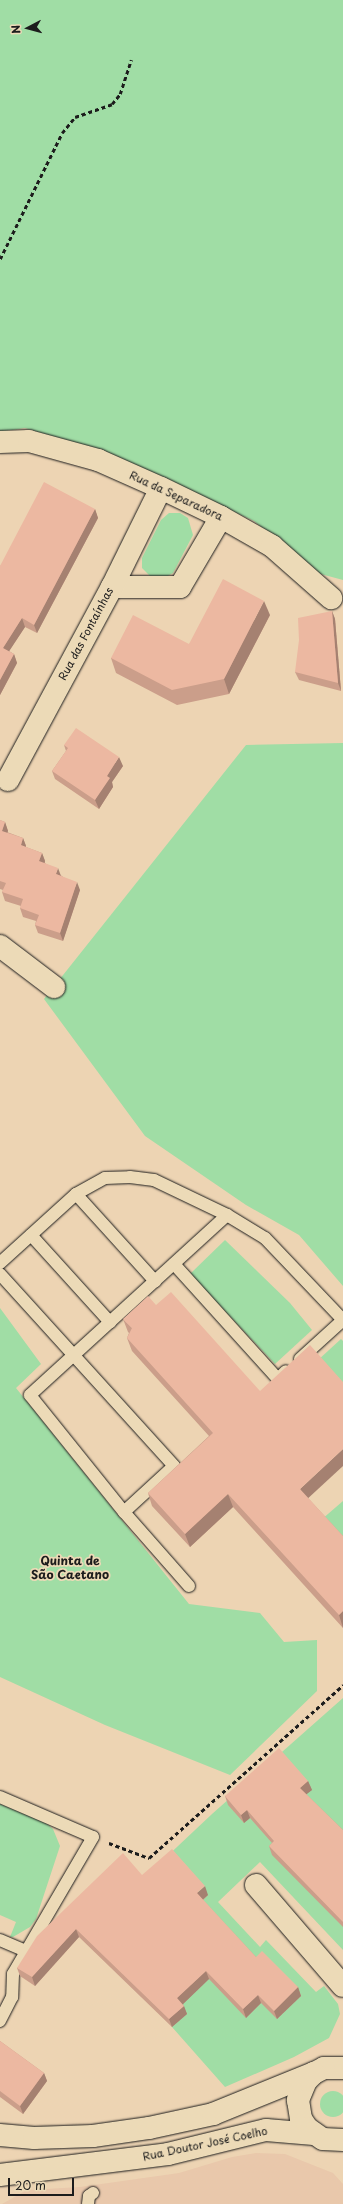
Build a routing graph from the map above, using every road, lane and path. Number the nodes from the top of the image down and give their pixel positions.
1 (131, 60) dead end
2 (0, 259) edge
3 (0, 442) edge
4 (161, 488) junction
5 (221, 517) junction
6 (112, 587) junction
7 (331, 598) dead end
8 (8, 780) dead end
9 (3, 952) edge
10 (54, 987) dead end
11 (76, 1194) junction
12 (227, 1215) junction
13 (31, 1235) junction
14 (0, 1263) edge
15 (174, 1264) junction
16 (0, 1274) edge
17 (155, 1281) junction
18 (343, 1320) edge
19 (110, 1322) junction
20 (74, 1355) junction
21 (124, 1512) junction
22 (189, 1586) dead end
23 (343, 1685) edge
24 (0, 1797) edge
25 (93, 1837) junction
26 (256, 1885) dead end
27 (0, 1940) edge
28 (26, 1951) junction
29 (343, 1986) edge
30 (0, 2021) edge
31 (343, 2051) edge
32 (327, 2070) edge
33 (0, 2135) edge
34 (327, 2137) edge
35 (343, 2157) edge
36 (0, 2175) edge

1 - 2 path
3 - 4 street, Rua da Separadora
4 - 5 street, Rua da Separadora
4 - 6 street, Rua das Fontaínhas
5 - 6 street
5 - 7 street, Rua da Separadora
6 - 8 street, Rua das Fontaínhas
9 - 10 street
11 - 12 lane
11 - 13 lane
11 - 17 lane
12 - 15 lane
12 - 18 lane
13 - 14 lane
13 - 19 lane
15 - 17 lane
15 - 18 lane
16 - 20 lane
17 - 19 lane
19 - 20 lane
20 - 21 lane
20 - 21 lane
21 - 22 lane
23 - 25 path
24 - 25 lane
25 - 28 lane
26 - 29 street
27 - 28 lane
28 - 30 lane
31 - 32 street
32 - 33 street
32 - 34 street
34 - 35 street
34 - 36 street, Rua Doutor José Coelho

